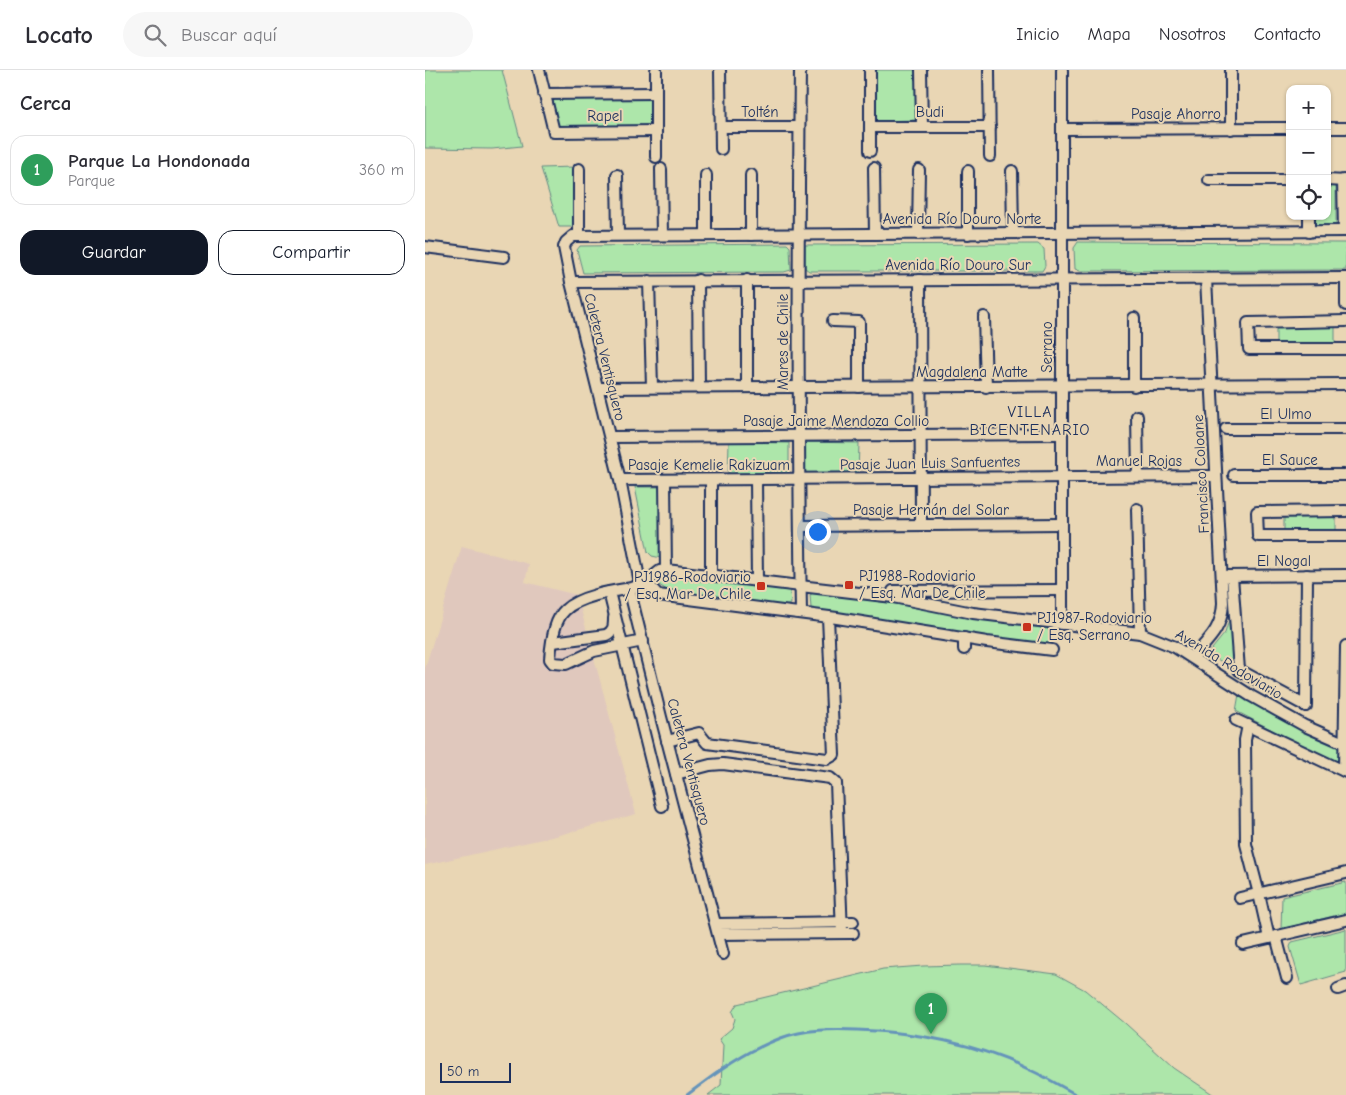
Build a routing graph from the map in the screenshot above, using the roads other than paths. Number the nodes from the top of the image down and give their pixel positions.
1 (539, 70) edge
2 (657, 70) edge
3 (720, 70) edge
4 (800, 70) edge
5 (870, 70) edge
6 (921, 70) edge
7 (989, 70) edge
8 (1062, 70) edge
9 (1231, 70) edge
10 (656, 93) junction
11 (544, 94) junction
12 (721, 127) junction
13 (799, 127) junction
14 (870, 127) junction
15 (922, 127) junction
16 (990, 127) junction
17 (1231, 128) junction
18 (1286, 128) edge
19 (1331, 128) edge
20 (1346, 128) edge
21 (1062, 129) junction
22 (656, 131) junction
23 (721, 149) dead end
24 (870, 150) dead end
25 (990, 156) dead end
26 (656, 157) dead end
27 (874, 168) dead end
28 (579, 169) dead end
29 (661, 169) dead end
30 (919, 170) dead end
31 (1012, 170) dead end
32 (968, 171) dead end
33 (617, 175) dead end
34 (705, 175) dead end
35 (751, 175) dead end
36 (1209, 180) dead end
37 (1286, 180) edge
38 (1331, 180) edge
39 (1344, 180) edge
40 (1309, 220) edge
41 (1345, 231) edge
42 (1309, 232) junction
43 (1013, 233) junction
44 (1062, 233) junction
45 (751, 234) junction
46 (798, 234) junction
47 (875, 234) junction
48 (918, 234) junction
49 (968, 234) junction
50 (579, 235) junction
51 (618, 235) junction
52 (662, 235) junction
53 (705, 235) junction
54 (425, 247) edge
55 (504, 257) dead end
56 (1205, 278) junction
57 (1346, 278) edge
58 (698, 280) junction
59 (747, 280) junction
60 (798, 280) junction
61 (919, 280) junction
62 (1062, 280) junction
63 (649, 281) junction
64 (571, 282) junction
65 (1346, 305) edge
66 (984, 317) dead end
67 (1134, 318) dead end
68 (1346, 321) edge
69 (833, 322) dead end
70 (1346, 349) edge
71 (1346, 384) edge
72 (1211, 385) junction
73 (1062, 386) junction
74 (1134, 386) junction
75 (652, 387) junction
76 (699, 387) junction
77 (747, 387) junction
78 (799, 387) junction
79 (859, 387) junction
80 (919, 387) junction
81 (986, 387) junction
82 (598, 388) junction
83 (1137, 416) dead end
84 (1226, 429) dead end
85 (1346, 429) edge
86 (1062, 434) junction
87 (919, 435) junction
88 (798, 436) junction
89 (610, 437) junction
90 (1234, 475) dead end
91 (1346, 475) edge
92 (1062, 476) junction
93 (1138, 476) junction
94 (1216, 476) junction
95 (920, 478) junction
96 (799, 479) junction
97 (620, 480) junction
98 (665, 480) junction
99 (711, 480) junction
100 (756, 480) junction
101 (1137, 508) dead end
102 (1346, 511) edge
103 (921, 524) junction
104 (1062, 524) junction
105 (800, 526) junction
106 (1346, 536) edge
107 (666, 570) junction
108 (711, 574) junction
109 (1307, 575) junction
110 (1346, 575) edge
111 (1227, 576) junction
112 (757, 580) junction
113 (639, 584) junction
114 (801, 585) junction
115 (1062, 590) junction
116 (609, 592) junction
117 (893, 597) junction
118 (613, 609) junction
119 (801, 613) junction
120 (828, 617) junction
121 (1063, 624) junction
122 (1140, 633) junction
123 (964, 638) junction
124 (643, 640) junction
125 (553, 642) junction
126 (622, 645) junction
127 (1346, 646) edge
128 (964, 649) dead end
129 (1053, 650) dead end
130 (1193, 657) junction
131 (1346, 702) edge
132 (1237, 720) dead end
133 (1248, 725) junction
134 (667, 741) junction
135 (1345, 744) edge
136 (1345, 771) edge
137 (676, 774) junction
138 (663, 806) dead end
139 (1346, 873) edge
140 (1259, 894) junction
141 (1239, 898) dead end
142 (1346, 920) edge
143 (841, 927) junction
144 (853, 927) dead end
145 (717, 929) junction
146 (1272, 937) junction
147 (1243, 944) dead end
148 (723, 954) dead end
149 (1287, 978) dead end

1 - 11 street
2 - 10 street
3 - 12 street
4 - 13 street, Mares de Chile
5 - 14 street
6 - 15 street
7 - 16 street
8 - 21 street, Serrano
9 - 17 street
10 - 11 street
10 - 22 street
11 - 22 street, Rapel
12 - 13 street, Toltén
12 - 23 street
13 - 46 street, Mares de Chile
14 - 15 street, Budi
14 - 24 street
15 - 16 street, Budi
16 - 25 street
17 - 18 street, Pasaje Ahorro
17 - 21 street, Pasaje Ahorro
19 - 20 street
21 - 44 street, Serrano
22 - 26 street
27 - 47 street
28 - 50 street
29 - 52 street
30 - 48 street
31 - 43 street
32 - 49 street
33 - 51 street
34 - 53 street
35 - 45 street
36 - 37 street
38 - 39 street
39 - 41 street
40 - 42 street
41 - 42 street, Avenida Río Douro Norte
42 - 44 street, Avenida Río Douro Norte
43 - 44 street, Avenida Río Douro Norte
43 - 49 street, Avenida Río Douro Norte
44 - 62 street, Serrano
45 - 46 street, Avenida Río Douro Norte
45 - 53 street, Avenida Río Douro Norte
46 - 47 street, Avenida Río Douro Norte
46 - 60 street, Mares de Chile
47 - 48 street, Avenida Río Douro Norte
48 - 49 street, Avenida Río Douro Norte
50 - 51 street, Avenida Río Douro Norte
50 - 64 street, Caletera Ventisquero
51 - 52 street, Avenida Río Douro Norte
52 - 53 street, Avenida Río Douro Norte
54 - 55 street
56 - 57 street, Avenida Río Douro Sur
56 - 62 street, Avenida Río Douro Sur
56 - 72 street, Francisco Coloane
57 - 65 street
58 - 59 street, Avenida Río Douro Sur
58 - 63 street, Avenida Río Douro Sur
58 - 76 street
59 - 60 street, Avenida Río Douro Sur
59 - 77 street
60 - 61 street, Avenida Río Douro Sur
60 - 78 street, Mares de Chile
61 - 62 street, Avenida Río Douro Sur
61 - 80 street
62 - 73 street, Serrano
63 - 64 street, Avenida Río Douro Sur
63 - 75 street
64 - 82 street, Caletera Ventisquero
66 - 81 street
67 - 74 street
68 - 70 street
69 - 79 street
71 - 72 street, Magdalena Matte
72 - 74 street, Magdalena Matte
72 - 94 street, Francisco Coloane
73 - 74 street, Magdalena Matte
73 - 81 street, Magdalena Matte
73 - 86 street, Serrano
75 - 76 street, Magdalena Matte
75 - 82 street, Magdalena Matte
76 - 77 street, Magdalena Matte
77 - 78 street, Magdalena Matte
78 - 79 street, Magdalena Matte
78 - 88 street, Mares de Chile
79 - 80 street, Magdalena Matte
80 - 81 street, Magdalena Matte
80 - 87 street
82 - 89 street, Caletera Ventisquero
83 - 93 street
84 - 85 street, El Ulmo
86 - 87 street, Pasaje Jaime Mendoza Collio
86 - 92 street, Serrano
87 - 88 street, Pasaje Jaime Mendoza Collio
87 - 95 street
88 - 89 street, Pasaje Jaime Mendoza Collio
88 - 96 street, Mares de Chile
89 - 97 street, Caletera Ventisquero
90 - 91 street, El Sauce
92 - 93 street, Manuel Rojas
92 - 95 street, Pasaje Juan Luis Sanfuentes
92 - 104 street, Serrano
93 - 94 street, Manuel Rojas
94 - 111 street, Francisco Coloane
95 - 96 street, Pasaje Juan Luis Sanfuentes
95 - 103 street
96 - 100 street, Pasaje Kemelie Rakizuam
96 - 105 street, Mares de Chile
97 - 98 street, Pasaje Kemelie Rakizuam
97 - 113 street, Caletera Ventisquero
98 - 99 street, Pasaje Kemelie Rakizuam
98 - 107 street
99 - 100 street, Pasaje Kemelie Rakizuam
99 - 108 street
100 - 112 street
101 - 122 street
102 - 106 street
103 - 104 street, Pasaje Hernán del Solar
103 - 105 street, Pasaje Hernán del Solar
104 - 115 street, Serrano
105 - 114 street, Mares de Chile
107 - 108 street, Avenida Rodoviario
107 - 113 street
108 - 112 street, Avenida Rodoviario
109 - 110 street, El Nogal
109 - 111 street, El Nogal
109 - 111 street
111 - 130 street, Francisco Coloane
112 - 114 street, Avenida Rodoviario
113 - 116 street
113 - 119 street
113 - 124 street, Caletera Ventisquero
114 - 117 street, Avenida Rodoviario
114 - 119 street, Mares de Chile
115 - 117 street
115 - 121 street, Serrano
116 - 118 street
116 - 125 street
117 - 121 street, Avenida Rodoviario
118 - 125 street
118 - 126 street
119 - 120 street
120 - 123 street
120 - 134 street
121 - 122 street, Avenida Rodoviario
122 - 130 street, Avenida Rodoviario
123 - 128 street
123 - 129 street
124 - 126 street
124 - 134 street, Caletera Ventisquero
125 - 126 street
126 - 138 street
127 - 131 street
130 - 135 street, Avenida Rodoviario
131 - 135 street
132 - 133 street
133 - 136 street
133 - 140 street
134 - 137 street, Caletera Ventisquero
135 - 136 street
137 - 143 street
137 - 145 street, Caletera Ventisquero
139 - 140 street
140 - 141 street
140 - 146 street
142 - 146 street
143 - 144 street
143 - 145 street
145 - 148 street, Caletera Ventisquero
146 - 147 street
146 - 149 street

